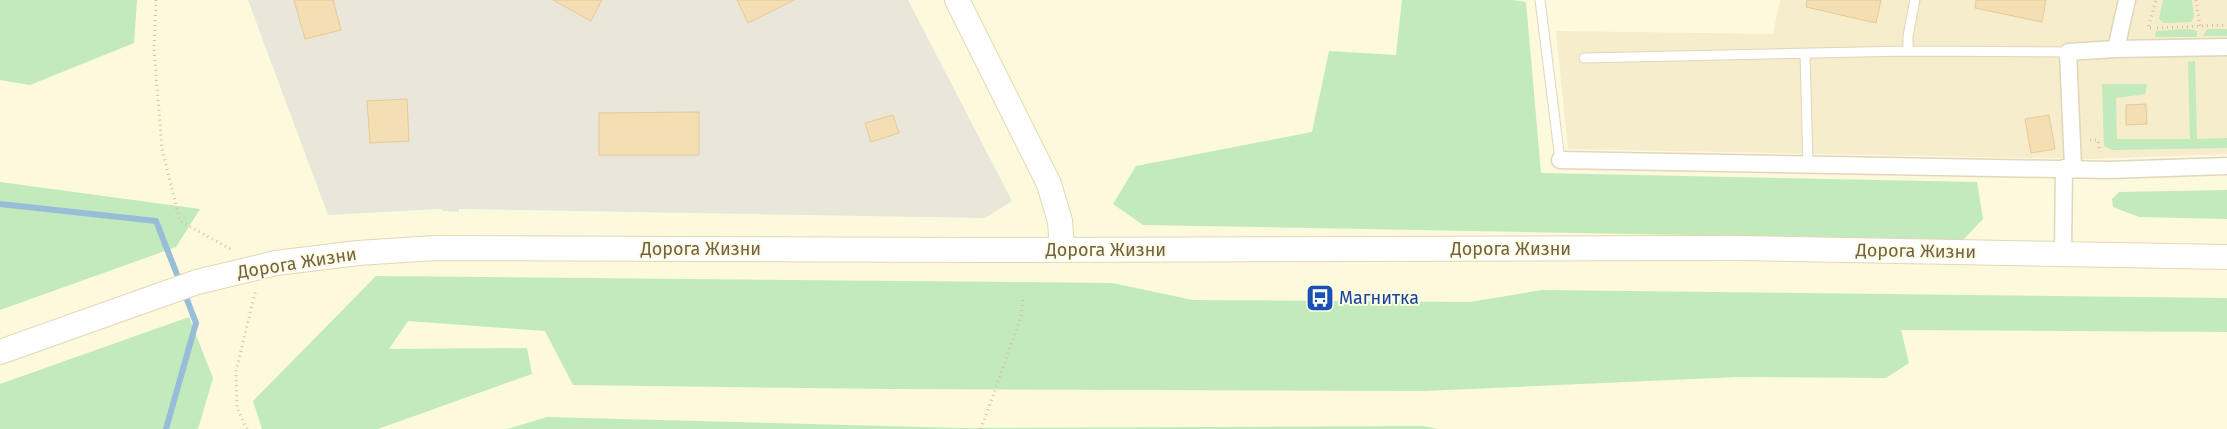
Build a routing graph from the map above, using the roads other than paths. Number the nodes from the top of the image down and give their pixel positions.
1 (958, 0) edge
2 (1540, 0) edge
3 (1915, 0) edge
4 (2127, 0) edge
5 (2227, 47) edge
6 (2116, 49) junction
7 (1908, 51) junction
8 (2068, 52) junction
9 (1805, 54) junction
10 (1584, 58) dead end
11 (1560, 160) joint
12 (1808, 165) junction
13 (2227, 166) edge
14 (2069, 168) junction
15 (1062, 250) junction
16 (2063, 254) junction
17 (2227, 257) edge
18 (0, 352) edge

1 - 15 main road
2 - 11 lane
3 - 7 lane
4 - 6 street
5 - 6 street
6 - 8 street
7 - 8 lane
7 - 9 lane
8 - 14 street
9 - 10 lane
9 - 12 lane
11 - 12 street
12 - 14 street
13 - 14 street
14 - 16 street
15 - 16 main road, Дорога Жизни
15 - 18 main road, Дорога Жизни
16 - 17 main road, Дорога Жизни

